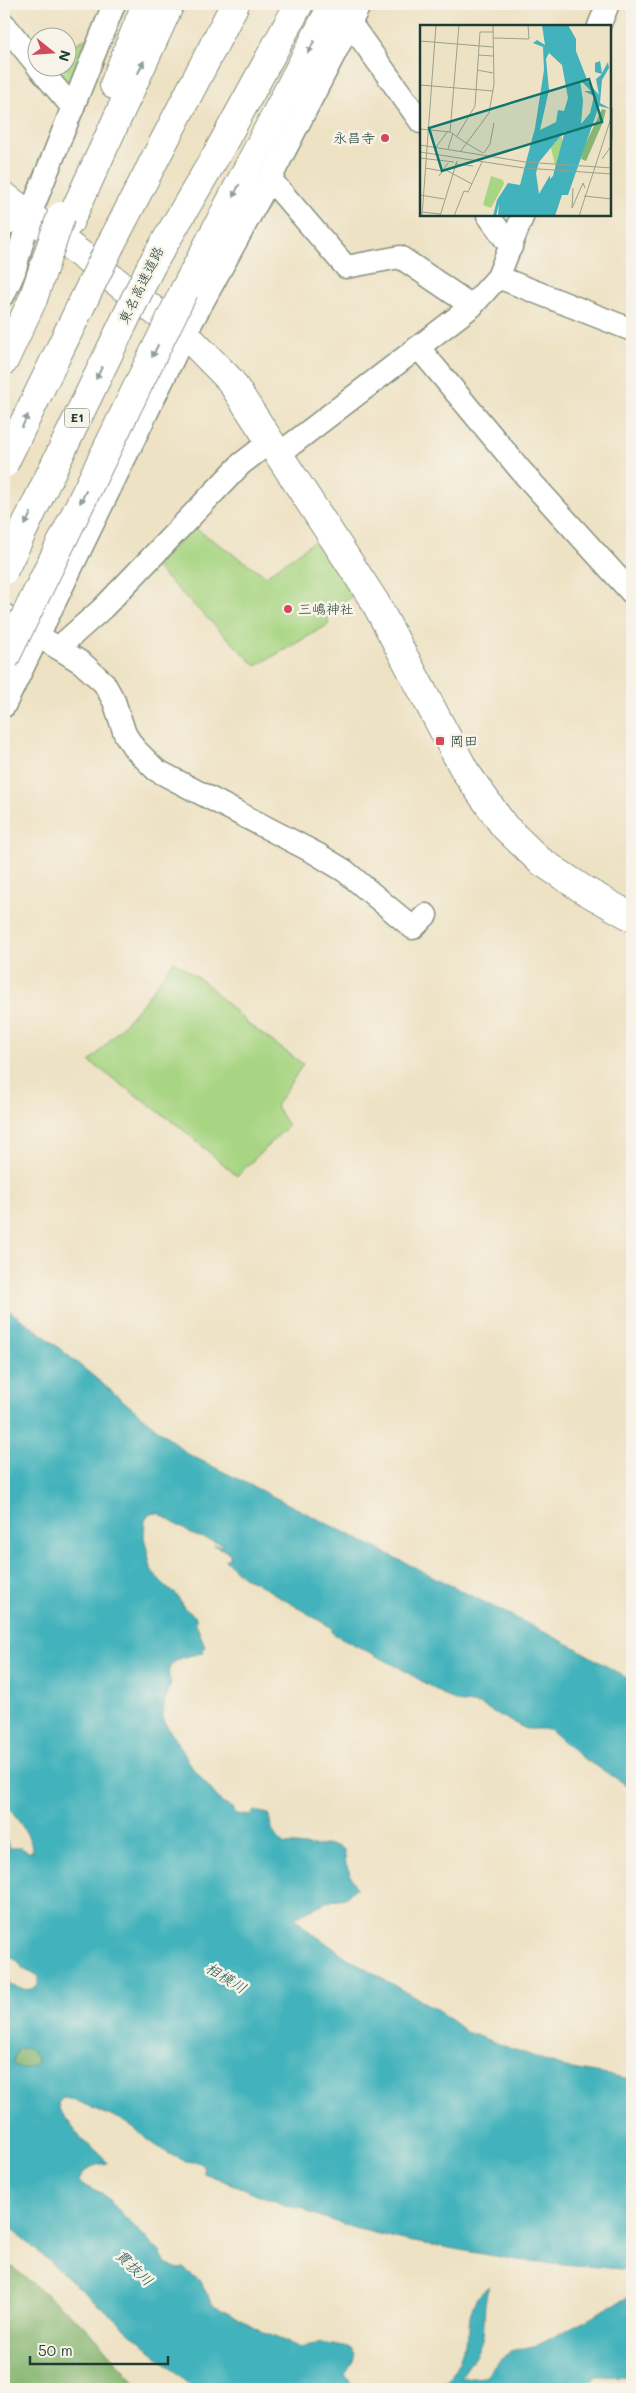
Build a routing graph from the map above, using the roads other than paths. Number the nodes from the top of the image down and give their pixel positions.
1 (114, 4) edge
2 (146, 4) edge
3 (170, 4) edge
4 (216, 4) edge
5 (235, 4) edge
6 (284, 4) edge
7 (299, 4) edge
8 (608, 4) edge
9 (348, 10) edge
10 (599, 25) edge
11 (7, 35) edge
12 (28, 57) edge
13 (47, 78) edge
14 (73, 108) junction
15 (420, 120) edge
16 (270, 179) junction
17 (14, 212) edge
18 (489, 216) edge
19 (523, 216) edge
20 (65, 219) junction
21 (111, 244) junction
22 (510, 247) junction
23 (151, 266) junction
24 (498, 277) junction
25 (4, 294) edge
26 (472, 306) junction
27 (632, 330) edge
28 (185, 334) junction
29 (418, 347) junction
30 (4, 361) edge
31 (275, 447) junction
32 (4, 464) edge
33 (4, 570) edge
34 (632, 593) edge
35 (4, 615) edge
36 (37, 635) junction
37 (58, 648) junction
38 (4, 660) edge
39 (4, 706) edge
40 (426, 915) dead end
41 (632, 917) edge

1 - 14 street
2 - 20 main road
20 -> 3 main road
4 - 21 main road
5 - 21 main road
6 - 23 main road, 東名高速道路 / E1
7 - 23 main road
8 - 10 street
9 - 15 street
9 - 16 street
9 -> 38 main road, bridge
11 - 12 street
13 - 14 street
14 - 17 street
16 - 26 street
16 - 28 street
17 - 25 street
17 - 28 main road
18 - 22 street
19 - 22 street
20 - 30 main road, bridge
32 -> 21 main road, bridge
22 - 24 street
23 -> 33 main road, 東名高速道路 / E1, bridge
24 - 26 street
24 - 27 street
26 - 29 street
28 - 31 main road
28 - 36 street
29 - 31 street
29 - 34 street
31 - 37 street
31 - 41 main road
35 - 36 street
36 - 37 street
36 - 39 street
37 - 40 street

